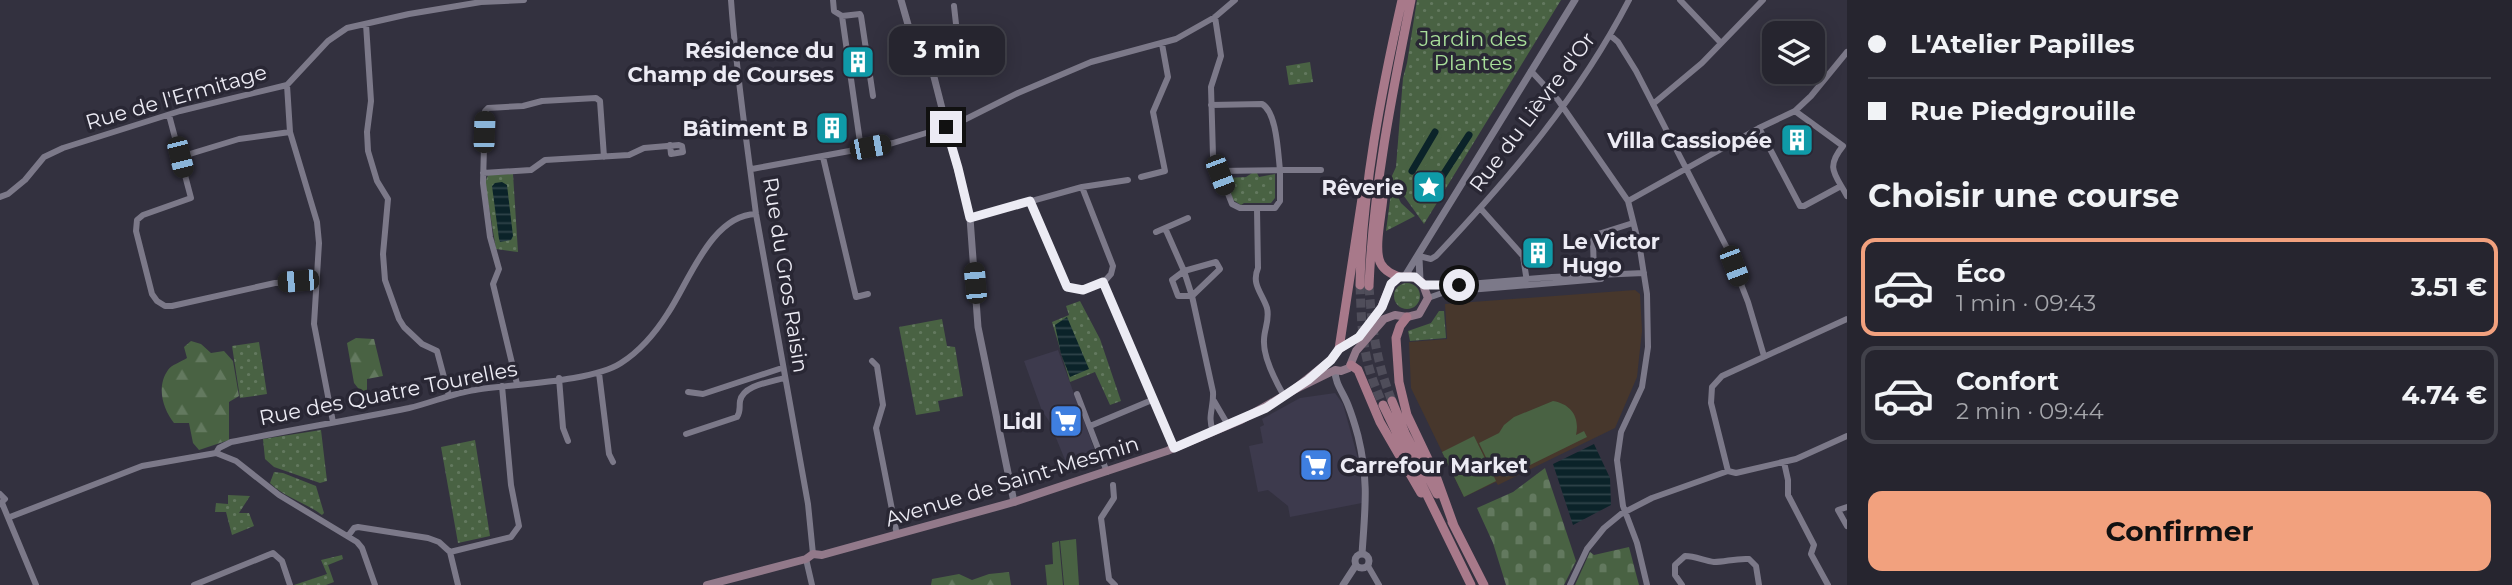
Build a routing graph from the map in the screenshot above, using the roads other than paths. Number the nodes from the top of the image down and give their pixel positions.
1 (524, 0) edge
2 (731, 0) edge
3 (833, 0) edge
4 (901, 0) edge
5 (1235, 0) edge
6 (1402, 0) edge
7 (1411, 0) edge
8 (1575, 0) edge
9 (1629, 0) edge
10 (1680, 0) edge
11 (1763, 0) edge
12 (954, 6) dead end
13 (842, 16) junction
14 (1214, 17) junction
15 (366, 23) junction
16 (1611, 36) junction
17 (1721, 43) junction
18 (1163, 44) junction
19 (1847, 52) edge
20 (1531, 72) junction
21 (933, 73) junction
22 (286, 85) junction
23 (873, 96) dead end
24 (1653, 104) junction
25 (1211, 105) junction
26 (1563, 107) junction
27 (1795, 111) junction
28 (169, 115) junction
29 (1377, 121) junction
30 (1388, 122) junction
31 (946, 127) junction
32 (1759, 128) junction
33 (290, 132) junction
34 (860, 142) dead end
35 (670, 145) dead end
36 (1845, 148) edge
37 (180, 157) junction
38 (604, 157) junction
39 (823, 157) junction
40 (752, 169) junction
41 (1280, 170) junction
42 (1321, 170) dead end
43 (1686, 170) junction
44 (1219, 171) junction
45 (483, 173) junction
46 (1141, 177) dead end
47 (1128, 180) dead end
48 (1842, 186) junction
49 (1082, 187) junction
50 (1847, 194) edge
51 (0, 197) edge
52 (1030, 201) junction
53 (1628, 201) junction
54 (1257, 208) junction
55 (1481, 209) junction
56 (756, 214) junction
57 (970, 218) junction
58 (1188, 218) dead end
59 (1633, 223) junction
60 (1165, 228) junction
61 (1156, 232) dead end
62 (1419, 256) junction
63 (1184, 271) junction
64 (1644, 273) junction
65 (1594, 275) junction
66 (1402, 277) junction
67 (316, 282) junction
68 (1103, 282) junction
69 (1422, 282) junction
70 (1527, 282) junction
71 (868, 294) dead end
72 (1192, 296) junction
73 (1428, 298) junction
74 (1407, 317) junction
75 (1847, 318) edge
76 (1360, 342) junction
77 (1339, 349) junction
78 (1764, 356) junction
79 (872, 360) dead end
80 (1331, 360) junction
81 (1352, 365) junction
82 (782, 368) junction
83 (1335, 370) junction
84 (599, 373) junction
85 (784, 378) junction
86 (559, 379) junction
87 (517, 384) junction
88 (502, 386) junction
89 (688, 392) dead end
90 (1077, 394) dead end
91 (1288, 394) junction
92 (449, 396) junction
93 (1152, 400) junction
94 (1214, 401) junction
95 (333, 422) junction
96 (1228, 425) junction
97 (1090, 426) junction
98 (1213, 431) junction
99 (687, 433) dead end
100 (1847, 436) edge
101 (568, 441) dead end
102 (1174, 448) junction
103 (216, 453) junction
104 (613, 462) dead end
105 (1784, 462) junction
106 (1728, 471) junction
107 (1107, 472) junction
108 (1113, 485) dead end
109 (0, 494) edge
110 (1014, 502) junction
111 (1, 504) edge
112 (1847, 507) edge
113 (1625, 511) junction
114 (10, 517) junction
115 (1437, 518) junction
116 (1454, 526) junction
117 (1847, 526) edge
118 (348, 536) junction
119 (897, 536) junction
120 (450, 552) junction
121 (1362, 554) junction
122 (810, 557) junction
123 (1356, 565) junction
124 (1368, 566) junction
125 (1107, 582) edge
126 (36, 585) edge
127 (194, 585) edge
128 (290, 585) edge
129 (376, 585) edge
130 (458, 585) edge
131 (707, 585) edge
132 (812, 585) edge
133 (1115, 585) edge
134 (1343, 585) edge
135 (1379, 585) edge
136 (1471, 585) edge
137 (1485, 585) edge
138 (1570, 585) edge
139 (1647, 585) edge
140 (1682, 585) edge
141 (1759, 585) edge
142 (1828, 585) edge

1 - 15 street, Rue de l'Ermitage
2 - 40 street, Rue du Gros Raisin
3 - 13 street
4 - 21 street
5 - 14 street
6 - 29 main road
7 - 30 main road
8 - 20 street
9 - 16 street, Rue du Lièvre d'Or
10 - 17 street
11 - 17 street
12 - 21 street
13 - 23 street
13 - 34 street
14 - 18 street
14 - 25 street
15 - 22 street, Rue de l'Ermitage
15 - 92 street
16 - 24 street
16 - 26 street, Rue du Lièvre d'Or
17 - 24 street
18 - 31 street
18 - 46 street
19 - 27 street
20 - 26 street
20 - 62 street
21 - 31 street
22 - 28 street, Rue de l'Ermitage
22 - 33 street
24 - 43 street
25 - 41 street
25 - 44 street
26 - 53 street
26 - 55 street, Rue du Lièvre d'Or
27 - 32 street
27 - 36 street
28 - 37 street
28 - 51 street, Rue de l'Ermitage
29 - 30 main road
29 - 77 main road
30 - 66 main road
31 - 39 street
31 - 57 street
32 - 43 street
32 - 48 street
33 - 37 street
33 - 67 street
35 - 38 street
36 - 48 street
37 - 67 street
38 - 45 street
38 - 45 street
39 - 40 street
39 - 71 street
40 - 56 street, Rue du Gros Raisin
41 - 42 street
41 - 44 street
41 - 54 street
43 - 53 street
43 - 78 street
44 - 54 street
45 - 87 street
47 - 49 street
48 - 50 street
49 - 52 street
49 - 68 street
52 - 57 street
52 - 68 street
53 - 59 street
54 - 91 street
55 - 62 street, Rue du Lièvre d'Or
55 - 70 street
56 - 82 street, Rue du Gros Raisin
56 - 84 street, Rue des Quatre Tourelles
57 - 110 street
58 - 60 street
59 - 64 street
59 - 65 street
60 - 61 street
60 - 63 street
62 - 66 street
62 - 69 street
63 - 72 street
63 - 72 street
63 - 72 street
64 - 65 street
64 - 70 street
64 - 113 street
65 - 70 street
66 - 69 main road
66 - 76 main road, Avenue de Saint-Mesmin
67 - 95 street
68 - 93 street
69 - 70 street
69 - 73 main road
70 - 73 street
72 - 94 street
73 - 74 main road
74 - 76 main road, Avenue de Saint-Mesmin
74 - 116 main road
75 - 78 street
76 - 77 main road, Avenue de Saint-Mesmin
76 - 81 main road, Avenue de Saint-Mesmin
77 - 80 main road, Avenue de Saint-Mesmin
78 - 106 street
79 - 119 street
80 - 83 main road
80 - 91 main road, Avenue de Saint-Mesmin
81 - 83 main road
81 - 115 main road
82 - 85 street, Rue du Gros Raisin
82 - 89 street
83 - 91 main road
83 - 121 street
84 - 86 street, Rue des Quatre Tourelles
84 - 104 street
85 - 99 street
85 - 122 street, Rue du Gros Raisin
86 - 87 street, Rue des Quatre Tourelles
86 - 101 street
87 - 88 street, Rue des Quatre Tourelles
88 - 92 street, Rue des Quatre Tourelles
88 - 120 street
90 - 97 street
91 - 96 main road, Avenue de Saint-Mesmin
92 - 95 street, Rue des Quatre Tourelles
93 - 97 street
93 - 102 street
94 - 96 street
94 - 98 street
95 - 103 street, Rue des Quatre Tourelles
96 - 98 main road, Avenue de Saint-Mesmin
97 - 107 street
98 - 102 main road, Avenue de Saint-Mesmin
100 - 105 street
102 - 107 main road, Avenue de Saint-Mesmin
103 - 114 street, Rue des Quatre Tourelles
103 - 118 street
105 - 106 street
105 - 142 street
106 - 113 street
107 - 110 main road, Avenue de Saint-Mesmin
108 - 125 street
109 - 111 street
110 - 119 main road, Avenue de Saint-Mesmin
111 - 114 street
112 - 117 street
113 - 138 street
113 - 139 street
114 - 126 street
115 - 116 main road
115 - 136 main road
116 - 137 main road
118 - 120 street
118 - 129 street
119 - 122 main road, Avenue de Saint-Mesmin
120 - 130 street
121 - 123 street
121 - 124 street
122 - 131 main road, Avenue de Saint-Mesmin
122 - 132 street, Rue du Gros Raisin
123 - 124 street
123 - 134 street
124 - 135 street
125 - 133 street
127 - 128 street
140 - 141 street

